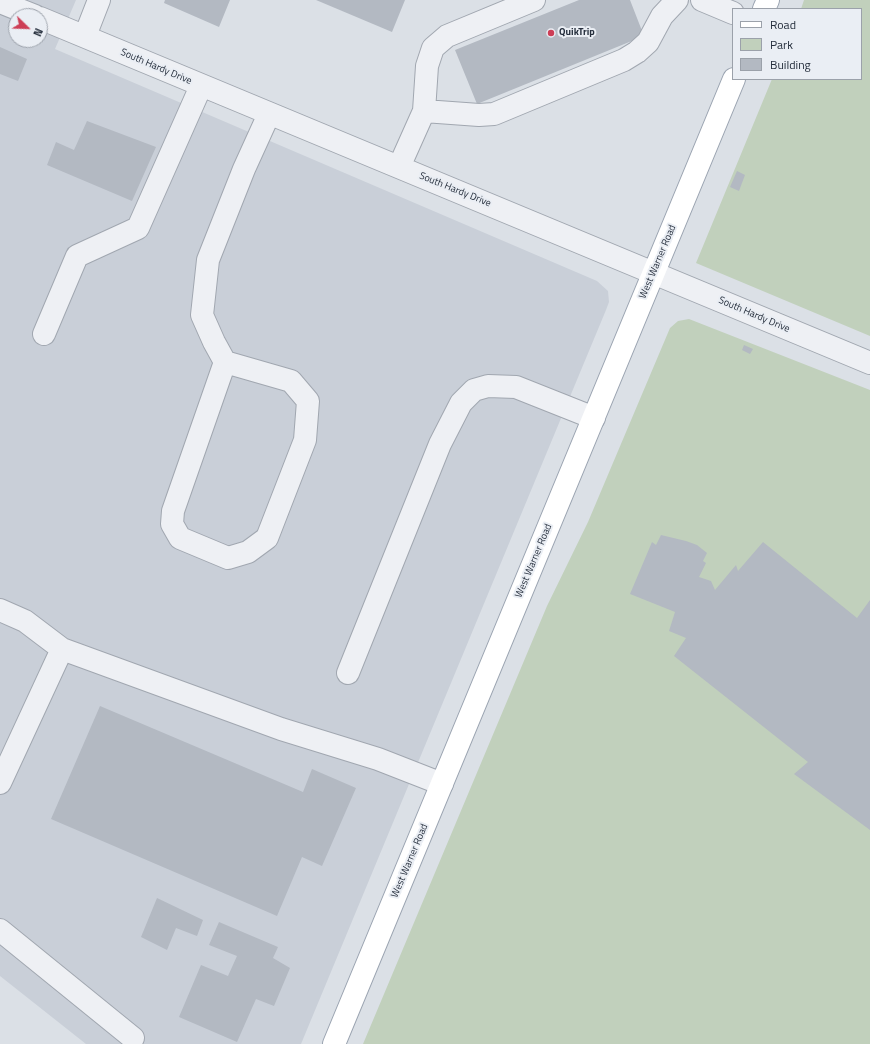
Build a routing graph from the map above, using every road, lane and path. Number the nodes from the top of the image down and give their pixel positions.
1 (99, 0) edge
2 (534, 0) edge
3 (677, 0) edge
4 (702, 0) edge
5 (0, 2) edge
6 (15, 8) edge
7 (732, 13) edge
8 (48, 21) edge
9 (85, 36) junction
10 (734, 80) edge
11 (200, 86) junction
12 (424, 111) junction
13 (269, 114) junction
14 (399, 167) junction
15 (654, 272) junction
16 (44, 334) dead end
17 (226, 362) junction
18 (870, 363) edge
19 (594, 418) junction
20 (0, 610) edge
21 (62, 650) junction
22 (348, 673) dead end
23 (0, 783) edge
24 (442, 784) junction
25 (0, 930) edge
26 (133, 1038) dead end
27 (334, 1044) edge

1 - 9 street
2 - 12 street
3 - 12 street
4 - 7 street
5 - 6 street
8 - 9 street, South Hardy Drive
9 - 11 street, South Hardy Drive
10 - 15 main road, West Warner Road
11 - 13 street, South Hardy Drive
11 - 16 street
12 - 14 street
13 - 14 street, South Hardy Drive
13 - 17 street
14 - 15 street, South Hardy Drive
15 - 18 street, South Hardy Drive
15 - 19 main road, West Warner Road
17 - 17 street
19 - 22 street
19 - 24 main road, West Warner Road
20 - 21 street
21 - 23 street
21 - 24 street
24 - 27 main road, West Warner Road
25 - 26 street

